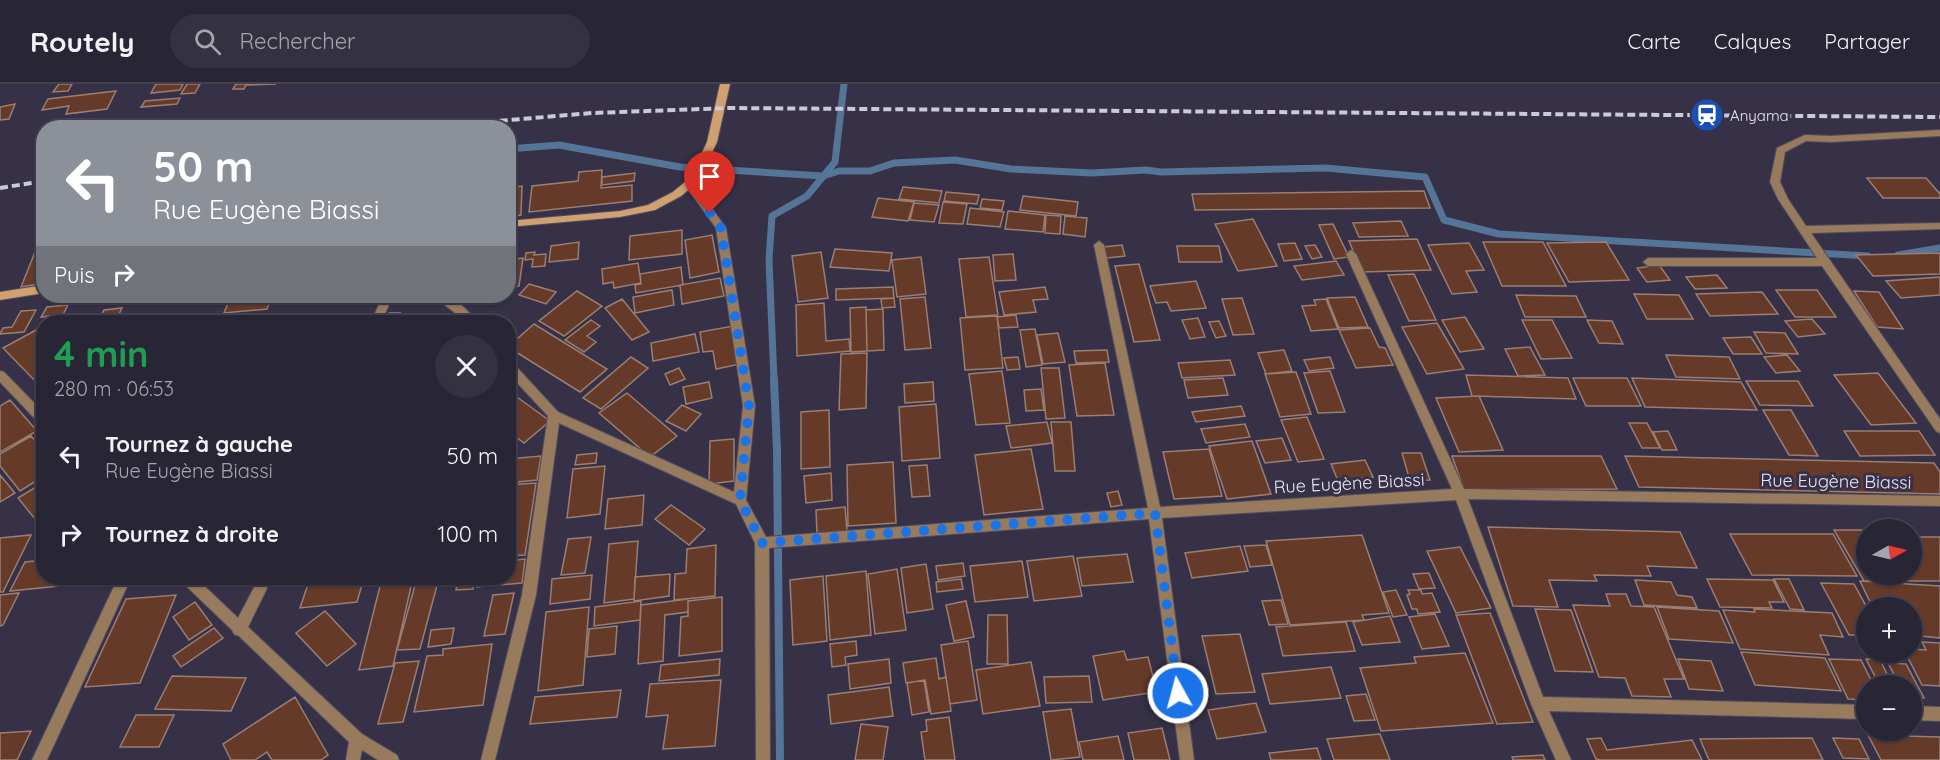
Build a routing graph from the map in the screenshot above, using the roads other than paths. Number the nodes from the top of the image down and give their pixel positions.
1 (725, 84) edge
2 (1940, 133) edge
3 (689, 184) junction
4 (516, 223) edge
5 (1940, 226) edge
6 (1803, 230) junction
7 (1100, 245) dead end
8 (1351, 254) dead end
9 (1648, 262) dead end
10 (1825, 262) junction
11 (36, 290) edge
12 (0, 296) edge
13 (449, 303) edge
14 (464, 315) edge
15 (516, 374) edge
16 (0, 375) edge
17 (36, 413) edge
18 (554, 415) junction
19 (1940, 428) edge
20 (1460, 494) junction
21 (740, 500) junction
22 (1940, 501) edge
23 (1155, 513) junction
24 (762, 543) junction
25 (121, 585) edge
26 (194, 585) edge
27 (262, 585) edge
28 (239, 630) junction
29 (1538, 704) junction
30 (1856, 712) edge
31 (1922, 713) edge
32 (1940, 714) edge
33 (357, 739) junction
34 (39, 760) edge
35 (353, 760) edge
36 (392, 760) edge
37 (488, 760) edge
38 (764, 760) edge
39 (1187, 760) edge
40 (1564, 760) edge

1 - 3 street
2 - 6 street
3 - 4 street
3 - 21 street
5 - 6 street
6 - 10 street
7 - 23 street
8 - 20 street
9 - 10 street
10 - 19 street
11 - 12 street
13 - 14 street
15 - 18 street
16 - 17 street
18 - 21 street
18 - 37 street
20 - 22 street, Rue Eugène Biassi
20 - 23 street, Rue Eugène Biassi
20 - 29 street
21 - 24 street
23 - 24 street, Rue Eugène Biassi
23 - 39 street
24 - 38 street
25 - 34 street
26 - 28 street
27 - 28 street
28 - 33 street
29 - 30 street
29 - 40 street
31 - 32 street
33 - 35 street
33 - 36 street

